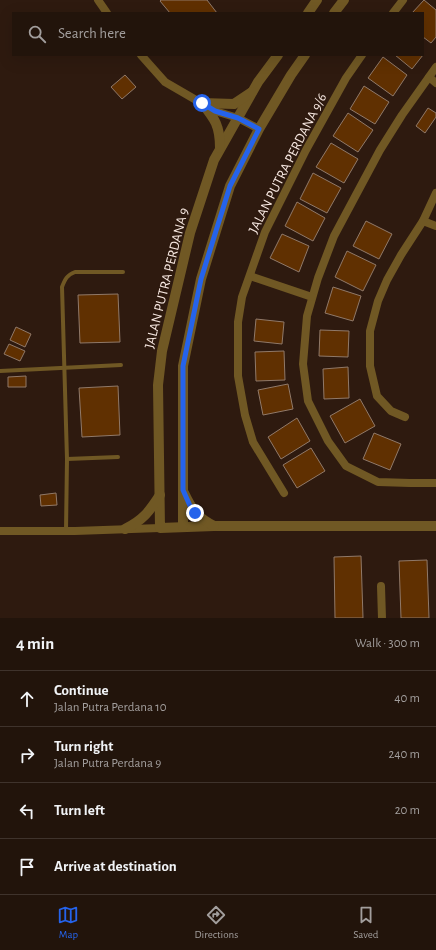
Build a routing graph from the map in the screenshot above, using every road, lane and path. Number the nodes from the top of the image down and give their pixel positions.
1 (98, 0) edge
2 (317, 0) edge
3 (344, 0) edge
4 (404, 0) edge
5 (106, 12) edge
6 (309, 12) edge
7 (335, 12) edge
8 (394, 12) edge
9 (143, 56) edge
10 (277, 56) edge
11 (304, 56) edge
12 (361, 56) edge
13 (436, 67) edge
14 (429, 77) junction
15 (436, 83) edge
16 (254, 91) junction
17 (202, 103) junction
18 (238, 118) junction
19 (259, 129) junction
20 (220, 149) junction
21 (436, 193) edge
22 (423, 221) junction
23 (436, 226) edge
24 (123, 272) dead end
25 (250, 276) junction
26 (312, 296) junction
27 (121, 365) dead end
28 (65, 368) junction
29 (0, 371) edge
30 (405, 417) dead end
31 (118, 457) dead end
32 (67, 459) junction
33 (436, 483) edge
34 (183, 490) junction
35 (284, 492) dead end
36 (160, 495) junction
37 (214, 526) junction
38 (436, 526) edge
39 (183, 527) junction
40 (160, 528) junction
41 (125, 529) junction
42 (0, 531) edge
43 (66, 531) junction
44 (381, 586) dead end
45 (382, 618) edge

1 - 5 street
2 - 6 street
3 - 7 street
4 - 8 street
9 - 17 street
10 - 16 street, JALAN PUTRA PERDANA 9
11 - 19 street
12 - 25 street, JALAN PUTRA PERDANA 9/6
13 - 14 street
14 - 15 street
14 - 26 street
16 - 17 street
16 - 18 street, JALAN PUTRA PERDANA 9
17 - 18 street
17 - 20 street
18 - 19 street
18 - 20 street, JALAN PUTRA PERDANA 9
19 - 34 street
20 - 36 street, JALAN PUTRA PERDANA 9
21 - 22 street
22 - 23 street
22 - 30 street
24 - 28 lane
25 - 26 street
25 - 35 street, JALAN PUTRA PERDANA 9/6
26 - 33 street
27 - 28 lane
28 - 29 lane
28 - 32 lane
31 - 32 lane
32 - 43 lane
34 - 37 street
34 - 39 street
36 - 40 street, JALAN PUTRA PERDANA 9
36 - 41 street
37 - 38 street
37 - 39 street
39 - 40 street
40 - 41 street
41 - 43 street
42 - 43 street
44 - 45 street

